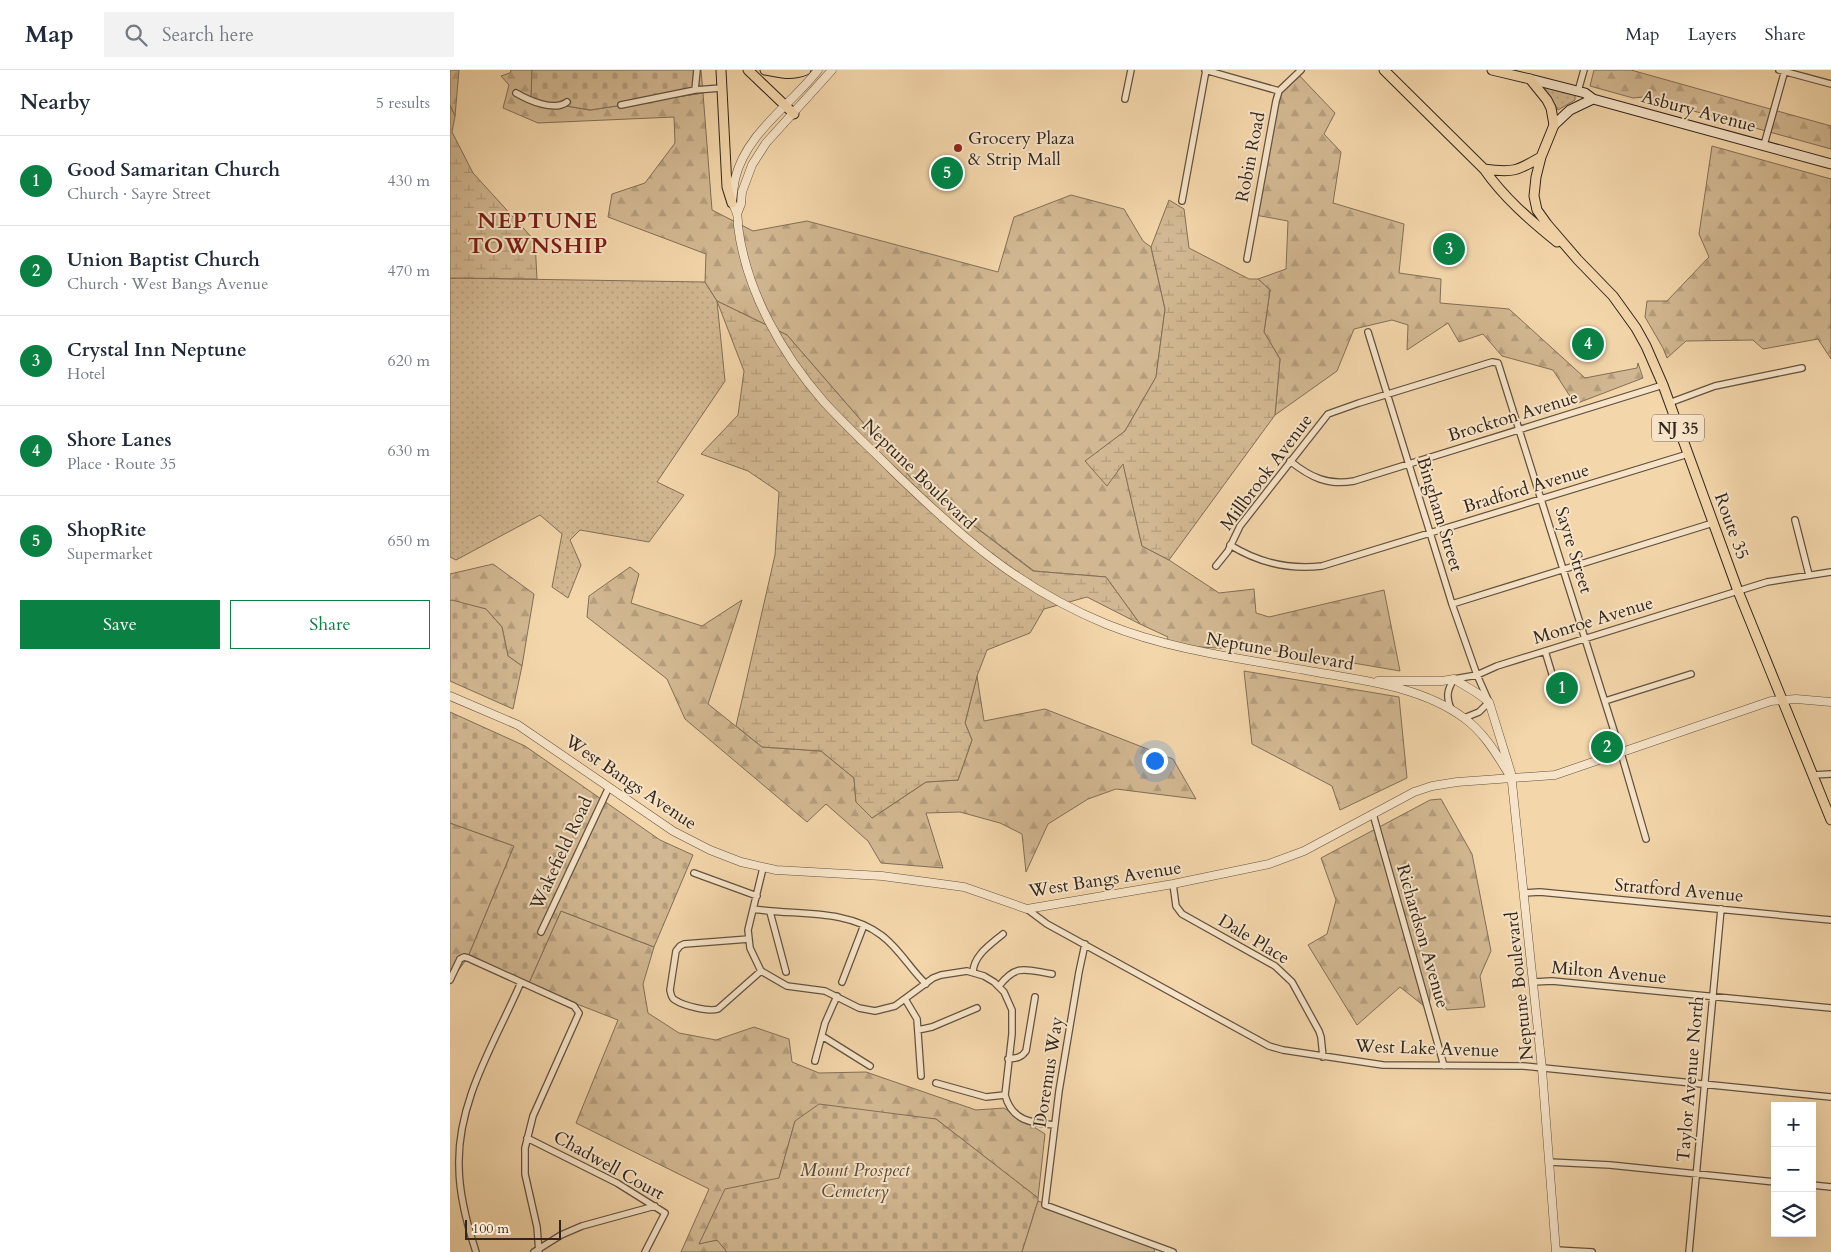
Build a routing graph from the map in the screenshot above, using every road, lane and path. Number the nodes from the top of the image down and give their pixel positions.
1 (696, 70) edge
2 (721, 70) edge
3 (748, 70) edge
4 (765, 70) edge
5 (806, 70) edge
6 (818, 70) edge
7 (832, 70) edge
8 (1130, 70) edge
9 (1206, 70) edge
10 (1301, 70) edge
11 (1492, 70) edge
12 (1584, 70) edge
13 (1385, 71) edge
14 (1783, 71) edge
15 (1530, 79) junction
16 (1831, 84) edge
17 (721, 88) junction
18 (695, 90) junction
19 (1280, 91) junction
20 (1578, 91) junction
21 (516, 93) dead end
22 (1125, 99) dead end
23 (1593, 99) junction
24 (567, 102) dead end
25 (621, 105) dead end
26 (784, 106) junction
27 (794, 114) junction
28 (1554, 125) junction
29 (1764, 146) junction
30 (1542, 157) junction
31 (1831, 164) edge
32 (1484, 169) junction
33 (1182, 201) dead end
34 (732, 203) junction
35 (737, 214) junction
36 (1247, 259) dead end
37 (1578, 260) junction
38 (1368, 332) dead end
39 (1492, 362) joint
40 (1802, 368) dead end
41 (1663, 385) junction
42 (1387, 394) junction
43 (1669, 403) junction
44 (1520, 429) junction
45 (1688, 454) junction
46 (1290, 462) junction
47 (1409, 464) junction
48 (1542, 499) junction
49 (1795, 520) dead end
50 (1713, 523) junction
51 (1430, 534) junction
52 (1230, 545) junction
53 (1216, 566) dead end
54 (1564, 569) junction
55 (1831, 572) edge
56 (1809, 575) junction
57 (1738, 591) junction
58 (1452, 604) junction
59 (1586, 638) junction
60 (1545, 651) junction
61 (1691, 674) dead end
62 (1477, 675) junction
63 (1454, 679) junction
64 (1362, 681) junction
65 (1556, 687) dead end
66 (450, 696) edge
67 (1782, 699) junction
68 (1605, 701) junction
69 (1489, 702) junction
70 (1831, 702) edge
71 (1451, 709) junction
72 (1464, 718) junction
73 (1621, 753) junction
74 (1831, 774) edge
75 (1813, 775) junction
76 (1512, 779) junction
77 (609, 787) junction
78 (1373, 814) junction
79 (1831, 820) edge
80 (1646, 839) dead end
81 (763, 868) junction
82 (694, 873) dead end
83 (1173, 884) junction
84 (1524, 893) junction
85 (757, 896) junction
86 (754, 909) junction
87 (1028, 909) junction
88 (1721, 909) junction
89 (770, 912) junction
90 (1831, 920) edge
91 (864, 925) junction
92 (541, 932) dead end
93 (1003, 934) dead end
94 (749, 938) junction
95 (1085, 944) junction
96 (761, 971) junction
97 (786, 972) dead end
98 (973, 972) junction
99 (1052, 974) dead end
100 (450, 980) edge
101 (521, 982) junction
102 (842, 982) dead end
103 (1534, 982) junction
104 (926, 984) junction
105 (999, 986) junction
106 (837, 996) junction
107 (1713, 996) junction
108 (1035, 997) dead end
109 (906, 999) junction
110 (977, 1008) dead end
111 (1831, 1008) edge
112 (918, 1030) junction
113 (822, 1036) junction
114 (1323, 1057) junction
115 (1008, 1059) junction
116 (815, 1061) dead end
117 (870, 1066) dead end
118 (1444, 1066) junction
119 (1542, 1069) junction
120 (922, 1076) dead end
121 (936, 1083) dead end
122 (1705, 1086) junction
123 (1005, 1095) junction
124 (1831, 1097) edge
125 (1055, 1125) junction
126 (527, 1138) junction
127 (1549, 1162) junction
128 (1697, 1174) junction
129 (1771, 1182) edge
130 (1816, 1185) edge
131 (1831, 1187) edge
132 (655, 1206) junction
133 (537, 1251) edge
134 (1556, 1251) edge
135 (476, 1252) edge
136 (645, 1252) edge
137 (1173, 1252) edge
138 (1592, 1252) edge
139 (1689, 1252) edge

1 - 18 street
2 - 17 main road
3 - 26 main road
4 - 5 main road
6 - 26 street
7 - 27 street, Neptune Boulevard
8 - 22 street
9 - 19 street
9 - 33 street
10 - 19 street, Robin Road
11 - 15 main road
12 - 20 street
13 - 32 main road, NJ 35
14 - 16 street
14 - 29 street
15 - 20 main road, Asbury Avenue
15 - 28 main road
17 - 18 street
17 - 34 main road
18 - 25 street
19 - 36 street, Robin Road
20 - 23 main road, Asbury Avenue
21 - 24 street
23 - 28 main road
23 - 29 main road, Asbury Avenue
26 - 27 main road
26 - 34 street
27 - 35 street, Neptune Boulevard
28 - 30 main road, NJ 35
29 - 31 main road, Asbury Avenue
30 - 32 main road
30 - 37 main road, NJ 35
32 - 37 main road, NJ 35
34 - 35 street, Neptune Boulevard
35 - 64 street, Neptune Boulevard
37 - 41 main road, Route 35 / NJ 35
38 - 42 street, Bingham Street
39 - 42 street, Millbrook Avenue
39 - 44 street, Sayre Street
40 - 43 street
41 - 43 main road, Route 35 / NJ 35
41 - 44 street, Brockton Avenue
42 - 46 street, Millbrook Avenue
42 - 47 street, Bingham Street
43 - 45 main road, Route 35 / NJ 35
44 - 47 street, Brockton Avenue
44 - 48 street, Sayre Street
45 - 48 street, Bradford Avenue
45 - 50 main road, Route 35 / NJ 35
46 - 47 street, Brockton Avenue
46 - 52 street, Millbrook Avenue
47 - 51 street, Bingham Street
48 - 51 street, Bradford Avenue
48 - 54 street, Sayre Street
49 - 56 street
50 - 54 street
50 - 57 main road, Route 35 / NJ 35
51 - 52 street, Bradford Avenue
51 - 58 street, Bingham Street
52 - 53 street, Millbrook Avenue
54 - 58 street
54 - 59 street, Sayre Street
55 - 56 street, Monroe Avenue
56 - 57 street, Monroe Avenue
57 - 59 street, Monroe Avenue
57 - 67 main road, Route 35 / NJ 35
58 - 62 street, Bingham Street
59 - 60 street, Monroe Avenue
59 - 68 street, Sayre Street
60 - 62 street, Monroe Avenue
60 - 65 street
61 - 68 street
62 - 63 street, Monroe Avenue
62 - 69 street, Bingham Street
63 - 64 street, Monroe Avenue
63 - 69 street
63 - 71 street
64 - 71 street, Neptune Boulevard
66 - 77 street, West Bangs Avenue
67 - 70 street, West Bangs Avenue
67 - 73 street, West Bangs Avenue
67 - 75 main road, Route 35 / NJ 35
68 - 73 street, Sayre Street
69 - 72 street
69 - 76 street, Bingham Street
71 - 72 street, Neptune Boulevard
72 - 76 street, Neptune Boulevard
73 - 76 street, West Bangs Avenue
73 - 80 street, Sayre Street
74 - 75 street
75 - 79 main road, Route 35 / NJ 35
76 - 78 street, West Bangs Avenue
76 - 84 street, Neptune Boulevard
77 - 81 street, West Bangs Avenue
77 - 92 street, Wakefield Road
78 - 83 street, West Bangs Avenue
78 - 118 street, Richardson Avenue
81 - 85 street
81 - 87 street, West Bangs Avenue
82 - 85 street
83 - 87 street, West Bangs Avenue
83 - 114 street, Dale Place
84 - 88 street, Stratford Avenue
84 - 103 street, Neptune Boulevard
85 - 86 street
86 - 89 street
86 - 94 street
87 - 95 street, West Lake Avenue
88 - 90 street, Stratford Avenue
88 - 107 street, Taylor Avenue North
89 - 91 street
89 - 97 street
91 - 102 street
91 - 104 street
93 - 98 street
94 - 96 street
94 - 96 street
95 - 114 street, West Lake Avenue
95 - 125 street, Doremus Way
96 - 106 street
98 - 104 street
98 - 105 street
99 - 105 street
100 - 101 street
101 - 126 street
101 - 135 street
103 - 107 street, Milton Avenue
103 - 119 street, Neptune Boulevard
104 - 109 street
105 - 115 street
106 - 109 street
106 - 113 street
107 - 111 street, Milton Avenue
107 - 122 street, Taylor Avenue North
108 - 115 street
109 - 112 street
110 - 112 street
112 - 120 street
113 - 116 street
113 - 117 street
114 - 118 street, West Lake Avenue
115 - 123 street
118 - 119 street, West Lake Avenue
119 - 122 street, West Lake Avenue
119 - 127 street, Neptune Boulevard
121 - 123 street
122 - 124 street, West Lake Avenue
122 - 128 street, Taylor Avenue North
123 - 125 street
125 - 137 street, Doremus Way
126 - 132 street, Chadwell Court
126 - 133 street
127 - 128 street
127 - 134 street, Neptune Boulevard
128 - 129 street
128 - 139 street, Taylor Avenue North
130 - 131 street
132 - 133 street
132 - 136 street, Chadwell Court
134 - 138 street

